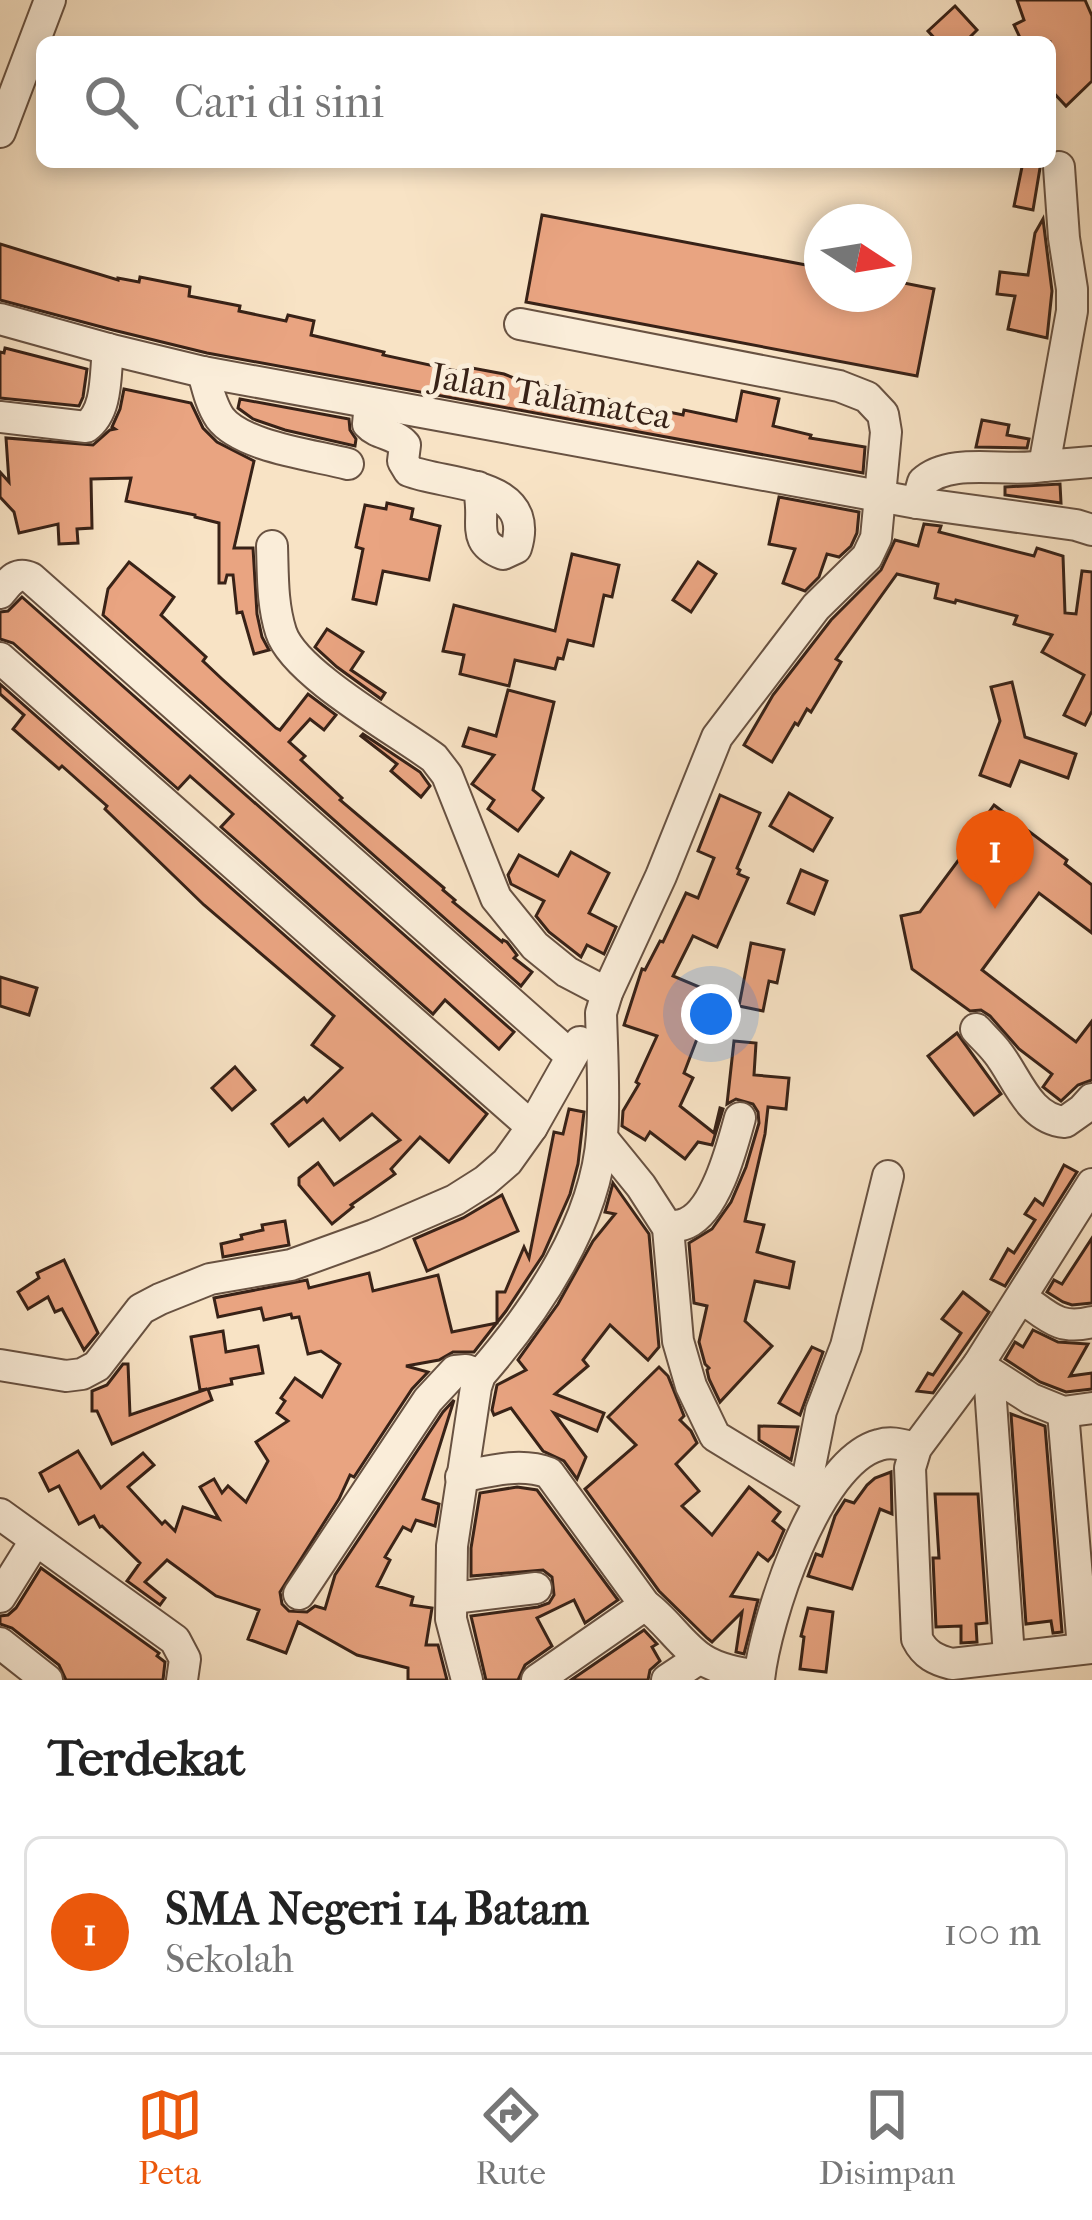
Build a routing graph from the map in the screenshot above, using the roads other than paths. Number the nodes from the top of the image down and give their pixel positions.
1 (50, 0) edge
2 (36, 36) edge
3 (36, 37) edge
4 (0, 132) edge
5 (1060, 167) dead end
6 (0, 319) edge
7 (520, 324) dead end
8 (108, 349) junction
9 (203, 372) junction
10 (370, 403) junction
11 (0, 417) edge
12 (1092, 462) edge
13 (348, 464) dead end
14 (1044, 466) junction
15 (478, 487) dead end
16 (881, 495) junction
17 (917, 503) junction
18 (1092, 530) edge
19 (272, 546) dead end
20 (0, 593) edge
21 (0, 658) edge
22 (604, 1003) junction
23 (976, 1029) dead end
24 (570, 1054) junction
25 (1092, 1099) edge
26 (740, 1118) dead end
27 (532, 1127) junction
28 (602, 1138) junction
29 (888, 1176) dead end
30 (1092, 1184) edge
31 (668, 1228) junction
32 (1022, 1298) junction
33 (1092, 1322) edge
34 (0, 1366) edge
35 (984, 1369) junction
36 (479, 1375) junction
37 (1077, 1410) edge
38 (916, 1448) junction
39 (461, 1477) junction
40 (813, 1495) junction
41 (0, 1514) edge
42 (35, 1541) junction
43 (536, 1588) dead end
44 (299, 1594) dead end
45 (0, 1597) edge
46 (453, 1598) junction
47 (645, 1605) junction
48 (0, 1643) edge
49 (1009, 1656) junction
50 (1073, 1657) edge
51 (700, 1658) junction
52 (759, 1678) edge
53 (47, 1680) edge
54 (182, 1680) edge
55 (467, 1680) edge
56 (537, 1680) edge
57 (668, 1680) edge

1 - 2 street
3 - 4 street
5 - 14 street
6 - 8 street, Jalan Talamatea
7 - 16 street
8 - 9 street, Jalan Talamatea
8 - 11 street
9 - 10 street, Jalan Talamatea
9 - 13 street
10 - 15 street
10 - 16 street, Jalan Talamatea
12 - 14 street
14 - 17 street
16 - 17 street, Jalan Talamatea
16 - 22 street
17 - 18 street, Jalan Talamatea
19 - 22 street
20 - 24 street
21 - 27 street
22 - 24 street
22 - 28 street
23 - 25 street
24 - 27 street
26 - 31 street
27 - 34 street
28 - 31 street
28 - 36 street
29 - 40 street
30 - 32 street
31 - 40 street
32 - 33 street
32 - 35 street
35 - 37 street
35 - 38 street
35 - 49 street
36 - 39 street
36 - 44 street
37 - 50 street
38 - 40 street
38 - 49 street
39 - 46 street
39 - 47 street
40 - 52 street
41 - 42 street
42 - 45 street
42 - 54 street
43 - 46 street
46 - 55 street
47 - 51 street
47 - 56 street
48 - 53 street
49 - 50 street
51 - 52 street
51 - 57 street

